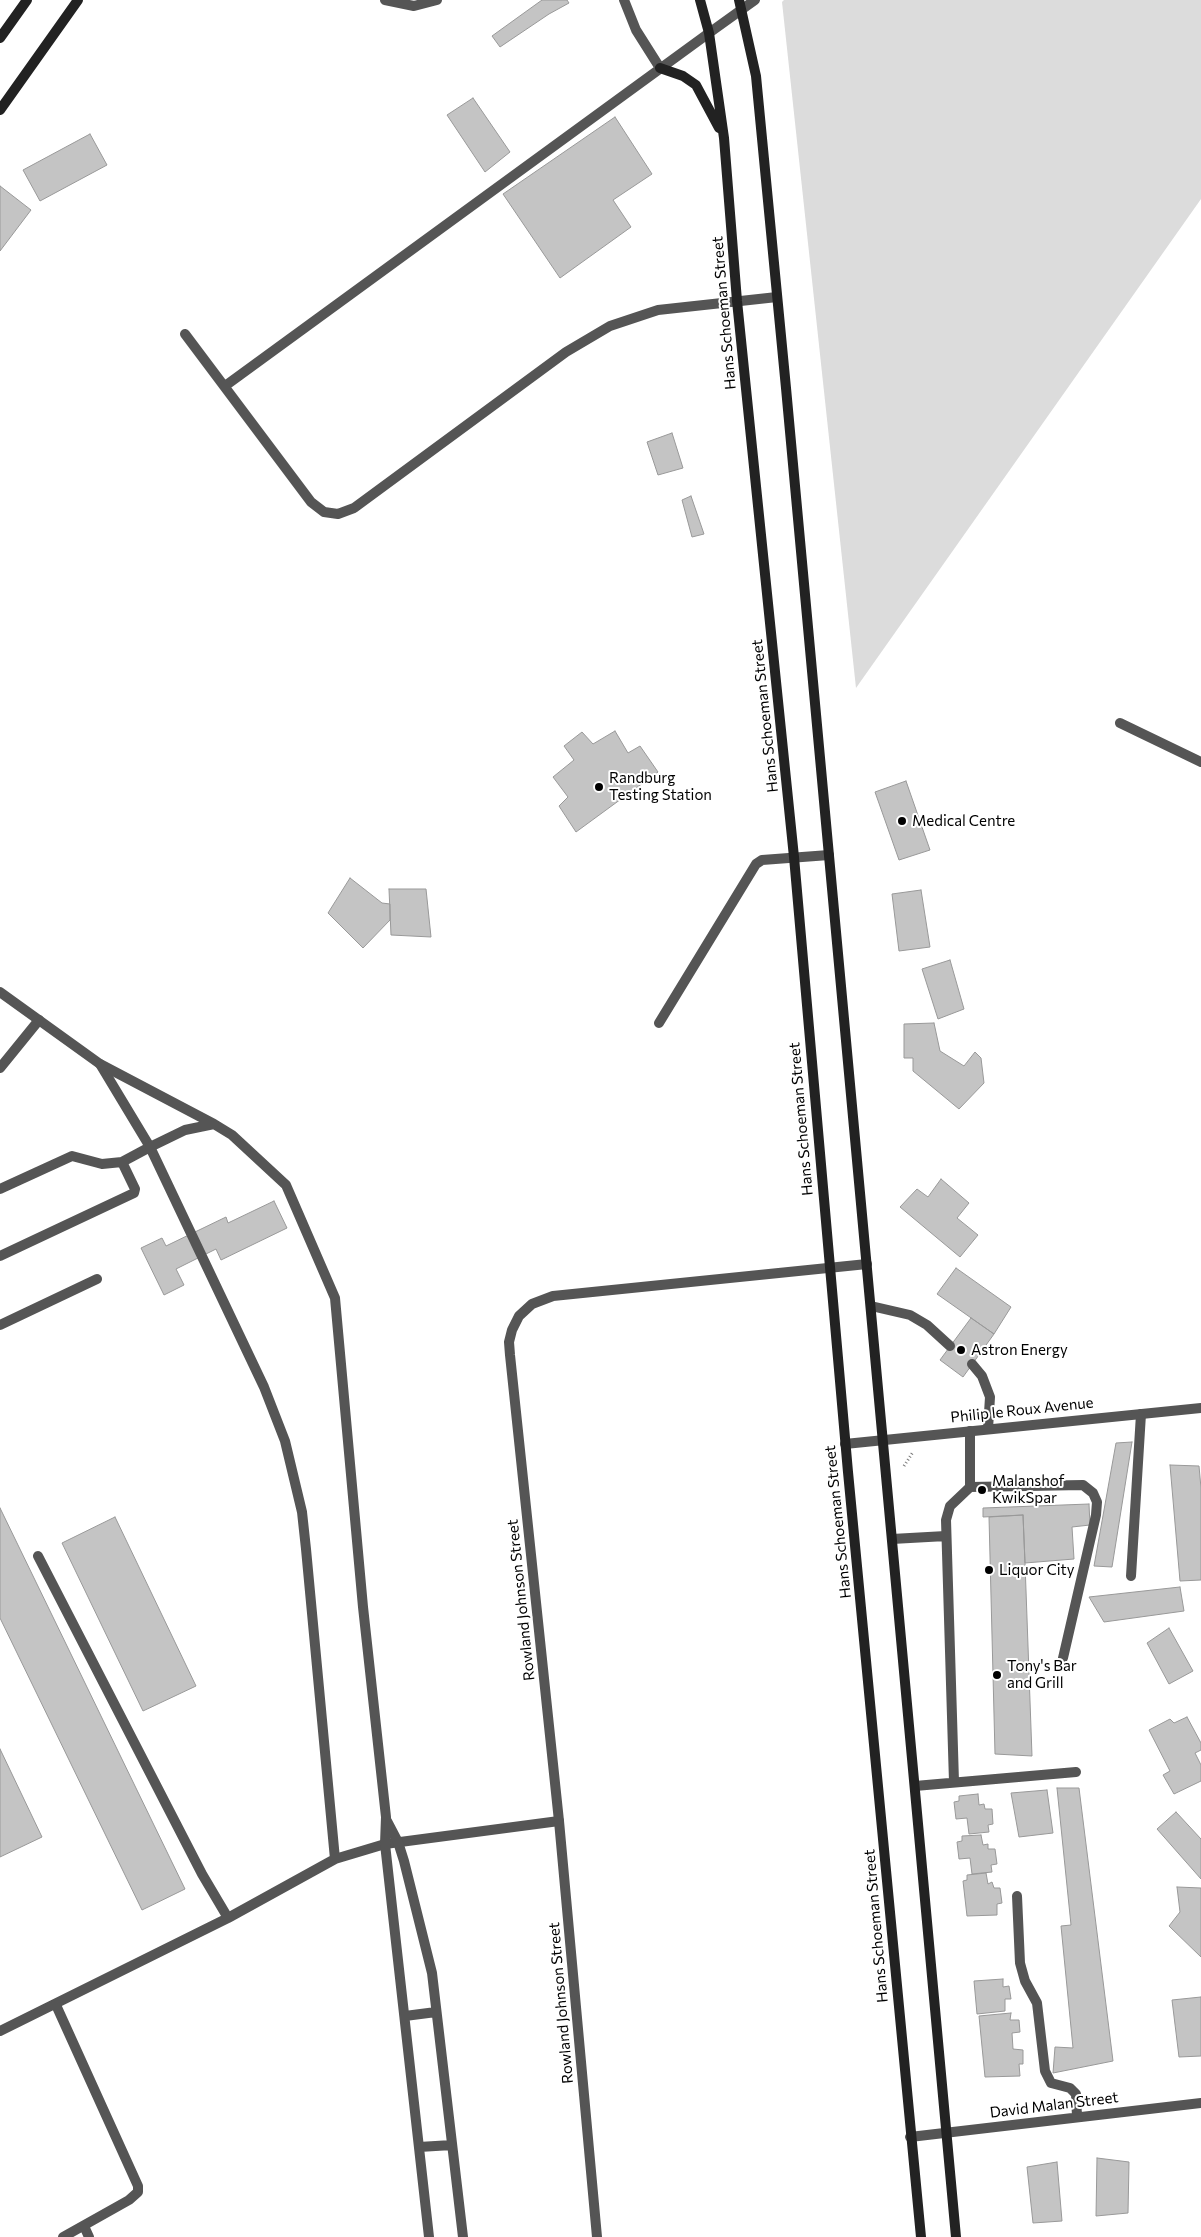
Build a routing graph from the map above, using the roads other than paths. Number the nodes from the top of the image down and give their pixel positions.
1 (27, 0) edge
2 (78, 0) edge
3 (385, 0) edge
4 (437, 0) edge
5 (624, 0) edge
6 (700, 0) edge
7 (756, 0) edge
8 (740, 5) edge
9 (709, 33) junction
10 (0, 38) edge
11 (660, 68) junction
12 (0, 110) edge
13 (724, 138) junction
14 (777, 297) junction
15 (737, 301) junction
16 (184, 334) dead end
17 (225, 386) junction
18 (1120, 723) dead end
19 (1201, 762) edge
20 (829, 855) junction
21 (794, 857) junction
22 (0, 992) edge
23 (39, 1020) junction
24 (659, 1022) dead end
25 (100, 1064) junction
26 (0, 1068) edge
27 (214, 1124) junction
28 (150, 1147) junction
29 (122, 1162) junction
30 (0, 1189) edge
31 (0, 1256) edge
32 (867, 1264) junction
33 (830, 1266) junction
34 (97, 1280) dead end
35 (871, 1306) junction
36 (0, 1325) edge
37 (950, 1346) dead end
38 (972, 1364) dead end
39 (1201, 1408) edge
40 (1141, 1414) junction
41 (988, 1429) junction
42 (970, 1431) junction
43 (883, 1440) junction
44 (845, 1444) junction
45 (970, 1487) junction
46 (946, 1536) junction
47 (892, 1539) junction
48 (38, 1556) dead end
49 (1130, 1576) dead end
50 (1063, 1658) dead end
51 (1076, 1772) dead end
52 (954, 1782) junction
53 (915, 1786) junction
54 (386, 1817) junction
55 (559, 1821) junction
56 (398, 1842) junction
57 (385, 1844) junction
58 (335, 1859) junction
59 (1017, 1896) dead end
60 (228, 1918) junction
61 (56, 2005) junction
62 (436, 2012) junction
63 (405, 2016) junction
64 (0, 2031) edge
65 (1201, 2103) edge
66 (1077, 2117) junction
67 (947, 2132) junction
68 (910, 2137) junction
69 (452, 2145) junction
70 (420, 2147) junction
71 (84, 2226) junction
72 (63, 2237) edge
73 (89, 2237) edge
74 (429, 2237) edge
75 (463, 2237) edge
76 (598, 2237) edge
77 (921, 2237) edge
78 (956, 2237) edge

1 - 10 main road
2 - 12 main road
3 - 4 street
5 - 11 street
6 - 9 main road, Hans Schoeman Street
7 - 8 street
8 - 9 street
8 - 14 main road
9 - 11 street
9 - 13 main road, Hans Schoeman Street
11 - 13 main road
11 - 17 street
13 - 15 main road, Hans Schoeman Street
14 - 15 street
14 - 20 main road
15 - 17 street
15 - 21 main road, Hans Schoeman Street
16 - 17 street
18 - 19 street
20 - 21 street
20 - 32 main road
21 - 24 street
21 - 33 main road, Hans Schoeman Street
22 - 23 street
23 - 25 street
23 - 26 street
25 - 27 street
25 - 28 street
27 - 28 street
27 - 54 street
28 - 29 street
28 - 58 street
29 - 30 street
29 - 31 street
32 - 33 street, Rowland Johnson Street
32 - 35 main road
33 - 44 main road, Hans Schoeman Street
33 - 55 street, Rowland Johnson Street
34 - 36 street
35 - 37 street
35 - 43 main road
38 - 41 street
39 - 40 street, Philip le Roux Avenue
40 - 41 street, Philip le Roux Avenue
40 - 49 street
41 - 42 street, Philip le Roux Avenue
42 - 43 street, Philip le Roux Avenue
42 - 45 street
43 - 44 street, Philip le Roux Avenue
43 - 47 main road
44 - 68 main road, Hans Schoeman Street
45 - 46 street
45 - 50 street
46 - 47 street
46 - 52 street
47 - 53 main road
48 - 60 street
51 - 52 street
52 - 53 street
53 - 67 main road
54 - 56 street
54 - 57 street
55 - 56 street
55 - 76 street, Rowland Johnson Street
56 - 57 street
56 - 62 street
57 - 58 street
57 - 63 street
58 - 60 street
59 - 66 street
60 - 61 street
61 - 64 street
61 - 71 street
62 - 63 street
62 - 69 street
63 - 70 street
65 - 66 street, David Malan Street
66 - 67 street, David Malan Street
67 - 68 street, David Malan Street
67 - 78 main road
68 - 77 main road, Hans Schoeman Street
69 - 70 street
69 - 75 street
70 - 74 street
71 - 72 street
71 - 73 street

